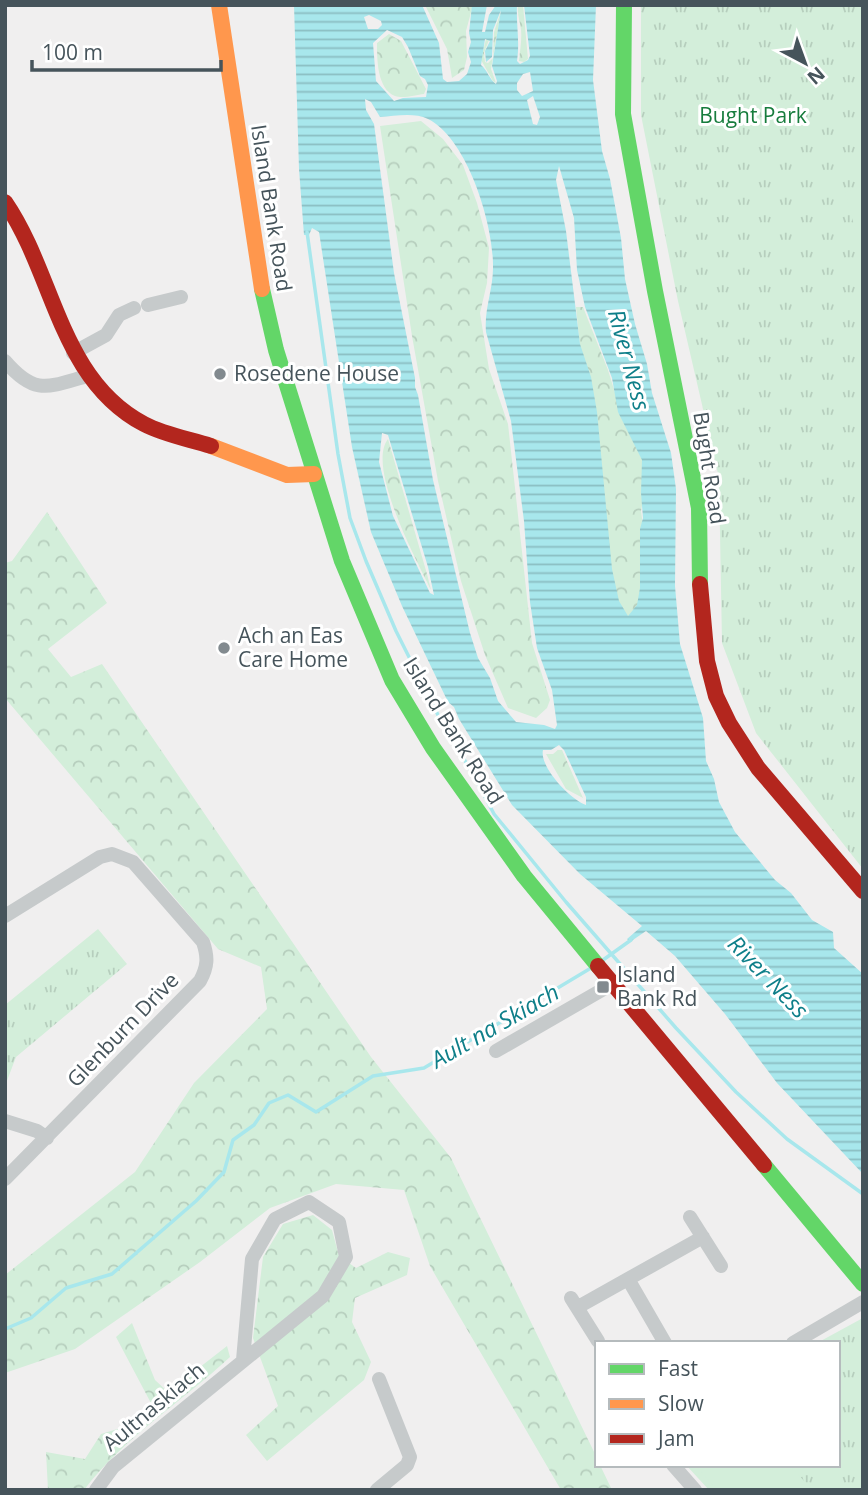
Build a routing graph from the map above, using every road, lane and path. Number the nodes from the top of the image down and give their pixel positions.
1 (219, 5) edge
2 (624, 5) edge
3 (5, 202) edge
4 (181, 297) dead end
5 (73, 353) junction
6 (5, 361) edge
7 (88, 376) junction
8 (314, 474) junction
9 (863, 891) edge
10 (5, 916) edge
11 (614, 983) junction
12 (496, 1051) dead end
13 (5, 1121) edge
14 (47, 1138) junction
15 (5, 1179) edge
16 (690, 1217) dead end
17 (703, 1237) junction
18 (721, 1266) dead end
19 (628, 1279) junction
20 (863, 1284) edge
21 (863, 1302) edge
22 (598, 1341) edge
23 (664, 1341) edge
24 (796, 1341) edge
25 (243, 1360) junction
26 (379, 1379) dead end
27 (675, 1467) edge
28 (96, 1490) edge
29 (377, 1490) edge
30 (695, 1490) edge

1 - 8 main road, Island Bank Road
2 - 9 main road, Bught Road
3 - 5 main road
4 - 5 street
5 - 7 main road
6 - 7 street
7 - 8 main road
8 - 11 main road, Island Bank Road
10 - 14 street, Glenburn Drive
11 - 12 street
11 - 20 main road, Island Bank Road
13 - 14 street
14 - 15 street, Glenburn Drive
16 - 17 street
17 - 18 street
17 - 19 street
19 - 22 street
19 - 23 street
21 - 24 street
25 - 25 street, Aultnaskiach
25 - 28 street, Aultnaskiach
26 - 29 street
27 - 30 street

